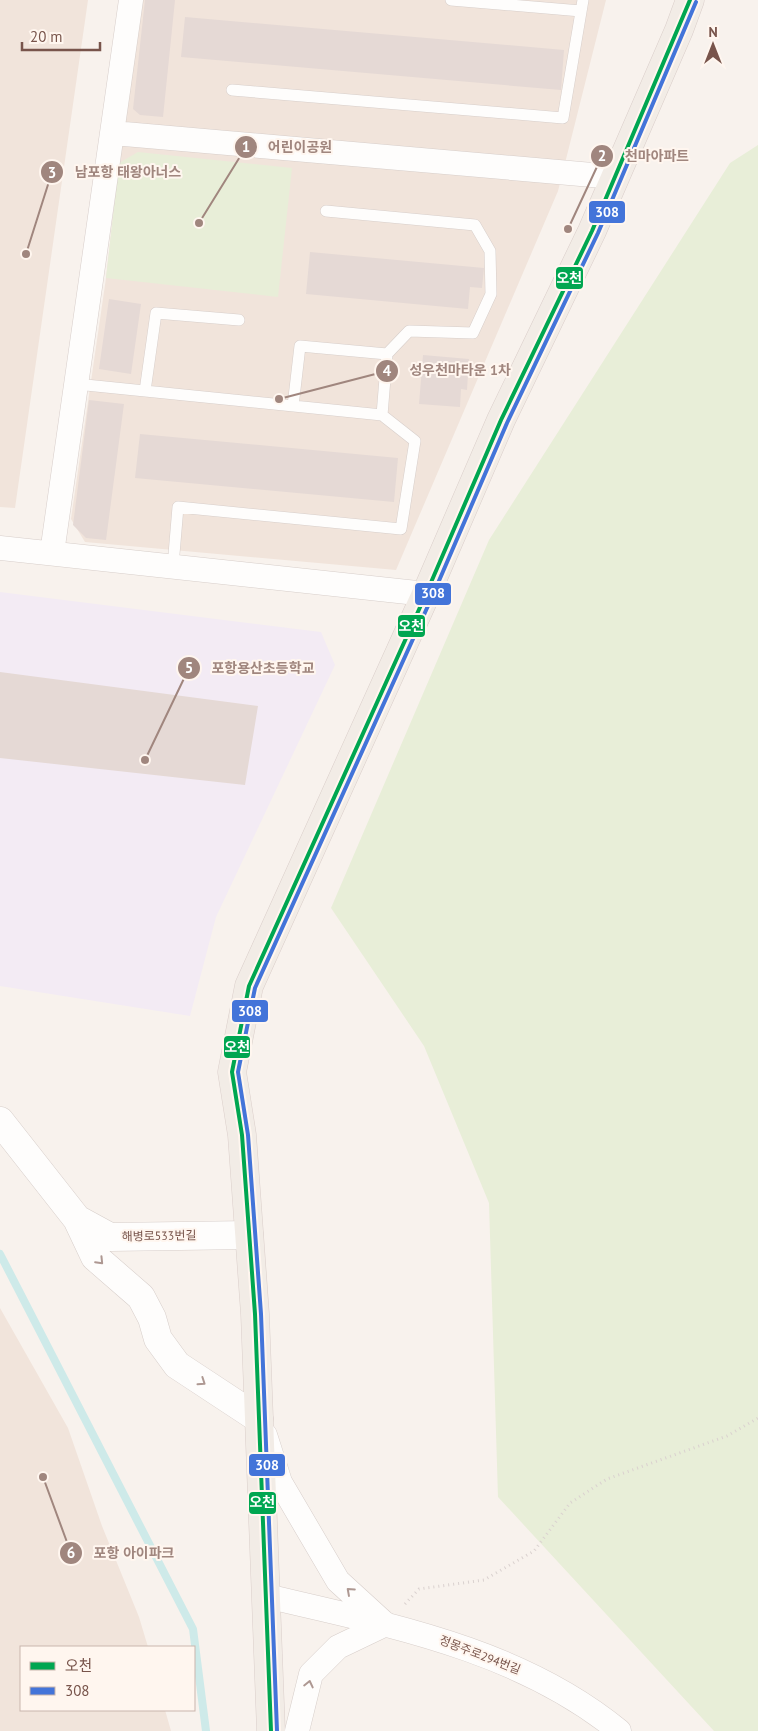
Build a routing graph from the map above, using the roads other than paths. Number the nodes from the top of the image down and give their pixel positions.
1 (130, 0) edge
2 (451, 0) edge
3 (690, 0) edge
4 (471, 1) edge
5 (582, 6) edge
6 (232, 90) dead end
7 (113, 133) junction
8 (615, 177) junction
9 (326, 210) dead end
10 (239, 320) dead end
11 (387, 354) junction
12 (76, 384) junction
13 (145, 391) junction
14 (294, 406) junction
15 (382, 415) junction
16 (0, 548) edge
17 (52, 553) junction
18 (173, 566) junction
19 (426, 594) junction
20 (0, 1121) edge
21 (77, 1219) junction
22 (249, 1234) junction
23 (259, 1418) junction
24 (266, 1596) junction
25 (386, 1624) junction
26 (271, 1731) edge
27 (298, 1731) edge
28 (619, 1731) edge

1 - 7 street
2 - 4 lane
3 - 8 main road
4 - 5 lane
5 - 6 lane
7 - 8 street
7 - 12 street
8 - 19 main road
9 - 11 lane
10 - 13 lane
11 - 14 lane
11 - 15 lane
12 - 13 lane
12 - 17 street
13 - 14 lane
14 - 15 lane
15 - 18 lane
16 - 17 street
17 - 18 street
18 - 19 street
19 - 22 main road
20 - 21 street, 해병로533번길
21 - 22 street, 해병로533번길
21 -> 23 street
22 - 23 main road
23 - 24 main road
25 -> 23 street
24 - 25 street, 정몽주로294번길
24 - 26 main road
27 -> 25 street
25 - 28 street, 정몽주로294번길

